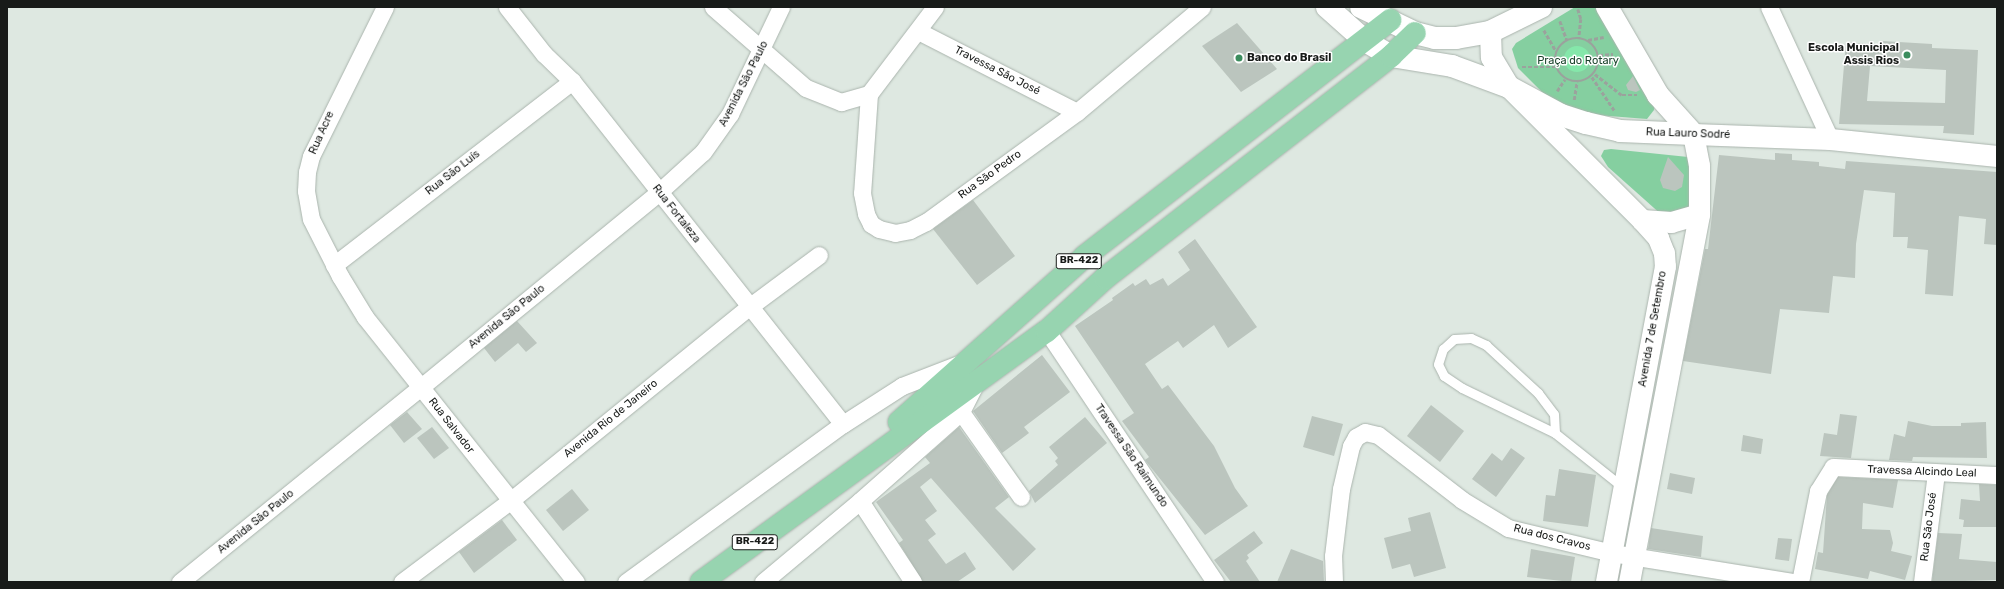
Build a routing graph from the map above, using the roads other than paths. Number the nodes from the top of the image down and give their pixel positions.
1 (385, 7) edge
2 (508, 7) edge
3 (713, 7) edge
4 (780, 7) edge
5 (935, 7) edge
6 (1202, 7) edge
7 (1327, 7) edge
8 (1361, 7) edge
9 (1541, 7) edge
10 (1607, 7) edge
11 (1770, 7) edge
12 (1390, 20) junction
13 (918, 31) junction
14 (1490, 32) junction
15 (1415, 33) junction
16 (1364, 40) junction
17 (763, 49) junction
18 (1391, 56) junction
19 (572, 81) junction
20 (1509, 87) junction
21 (869, 94) junction
22 (1077, 112) junction
23 (1693, 134) junction
24 (1830, 139) junction
25 (1997, 156) edge
26 (659, 192) junction
27 (1699, 214) junction
28 (1642, 220) junction
29 (819, 255) dead end
30 (1085, 256) junction
31 (334, 265) junction
32 (1104, 278) junction
33 (749, 307) junction
34 (1047, 331) junction
35 (965, 362) junction
36 (977, 380) junction
37 (422, 387) junction
38 (961, 412) junction
39 (843, 424) junction
40 (1555, 433) junction
41 (1936, 473) junction
42 (1997, 475) edge
43 (1021, 497) dead end
44 (1630, 497) junction
45 (510, 501) junction
46 (810, 502) junction
47 (860, 502) junction
48 (1612, 553) junction
49 (1635, 557) junction
50 (180, 582) edge
51 (402, 582) edge
52 (576, 582) edge
53 (626, 582) edge
54 (701, 582) edge
55 (763, 582) edge
56 (913, 582) edge
57 (1215, 582) edge
58 (1334, 582) edge
59 (1606, 582) edge
60 (1629, 582) edge
61 (1794, 582) edge
62 (1800, 582) edge
63 (1922, 582) edge

1 - 31 street, Rua Acre
2 - 19 street, Rua Fortaleza
3 - 17 street
4 - 17 street, Avenida São Paulo
5 - 13 street
6 - 22 street, Rua São Pedro
7 - 16 main road, Rua Lauro Sodré
8 - 12 main road
9 - 14 main road
10 - 23 main road
11 - 24 street
12 - 15 main road
12 - 16 main road, BR-422
13 - 21 street
13 - 22 street, Travessa São José
14 - 15 main road
14 - 20 street, Avenida 7 de Setembro
15 - 18 main road, BR-422
16 - 18 main road, Rua Lauro Sodré
16 - 30 main road, BR-422
17 - 21 street
17 - 26 street, Avenida São Paulo
18 - 20 main road, Rua Lauro Sodré
18 - 32 main road, BR-422
19 - 26 street, Rua Fortaleza
19 - 31 street, Rua São Luís
20 - 23 main road, Rua Lauro Sodré
20 - 28 street, Avenida 7 de Setembro
21 - 22 street, Rua São Pedro
23 - 24 street, Rua Lauro Sodré
23 - 27 street
24 - 25 street, Rua Lauro Sodré
26 - 33 street, Rua Fortaleza
26 - 37 street, Avenida São Paulo
27 - 28 street
27 - 44 street
28 - 44 street, Avenida 7 de Setembro
29 - 33 street, Avenida Rio de Janeiro
30 - 32 main road
30 - 35 main road, BR-422
31 - 37 street, Rua Salvador
32 - 34 main road, BR-422
33 - 39 street, Rua Fortaleza
33 - 45 street, Avenida Rio de Janeiro
34 - 36 main road, BR-422
34 - 57 street, Travessa São Raimundo
35 - 36 street
35 - 39 street
35 - 46 main road, BR-422
36 - 38 street
36 - 46 main road, BR-422
37 - 45 street, Rua Salvador
37 - 50 street, Avenida São Paulo
38 - 43 street
38 - 47 street
39 - 53 street
40 - 40 lane
40 - 44 lane
41 - 42 street, Travessa Alcindo Leal
41 - 62 street, Travessa Alcindo Leal
41 - 63 street, Rua São José
44 - 48 street, Avenida 7 de Setembro
44 - 49 street
45 - 51 street, Avenida Rio de Janeiro
45 - 52 street, Rua Salvador
46 - 54 main road, BR-422
47 - 55 street
47 - 56 street
48 - 49 street, Rua dos Cravos
48 - 58 street, Rua dos Cravos
48 - 59 street, Avenida 7 de Setembro
49 - 60 street
49 - 61 street, Rua dos Cravos

